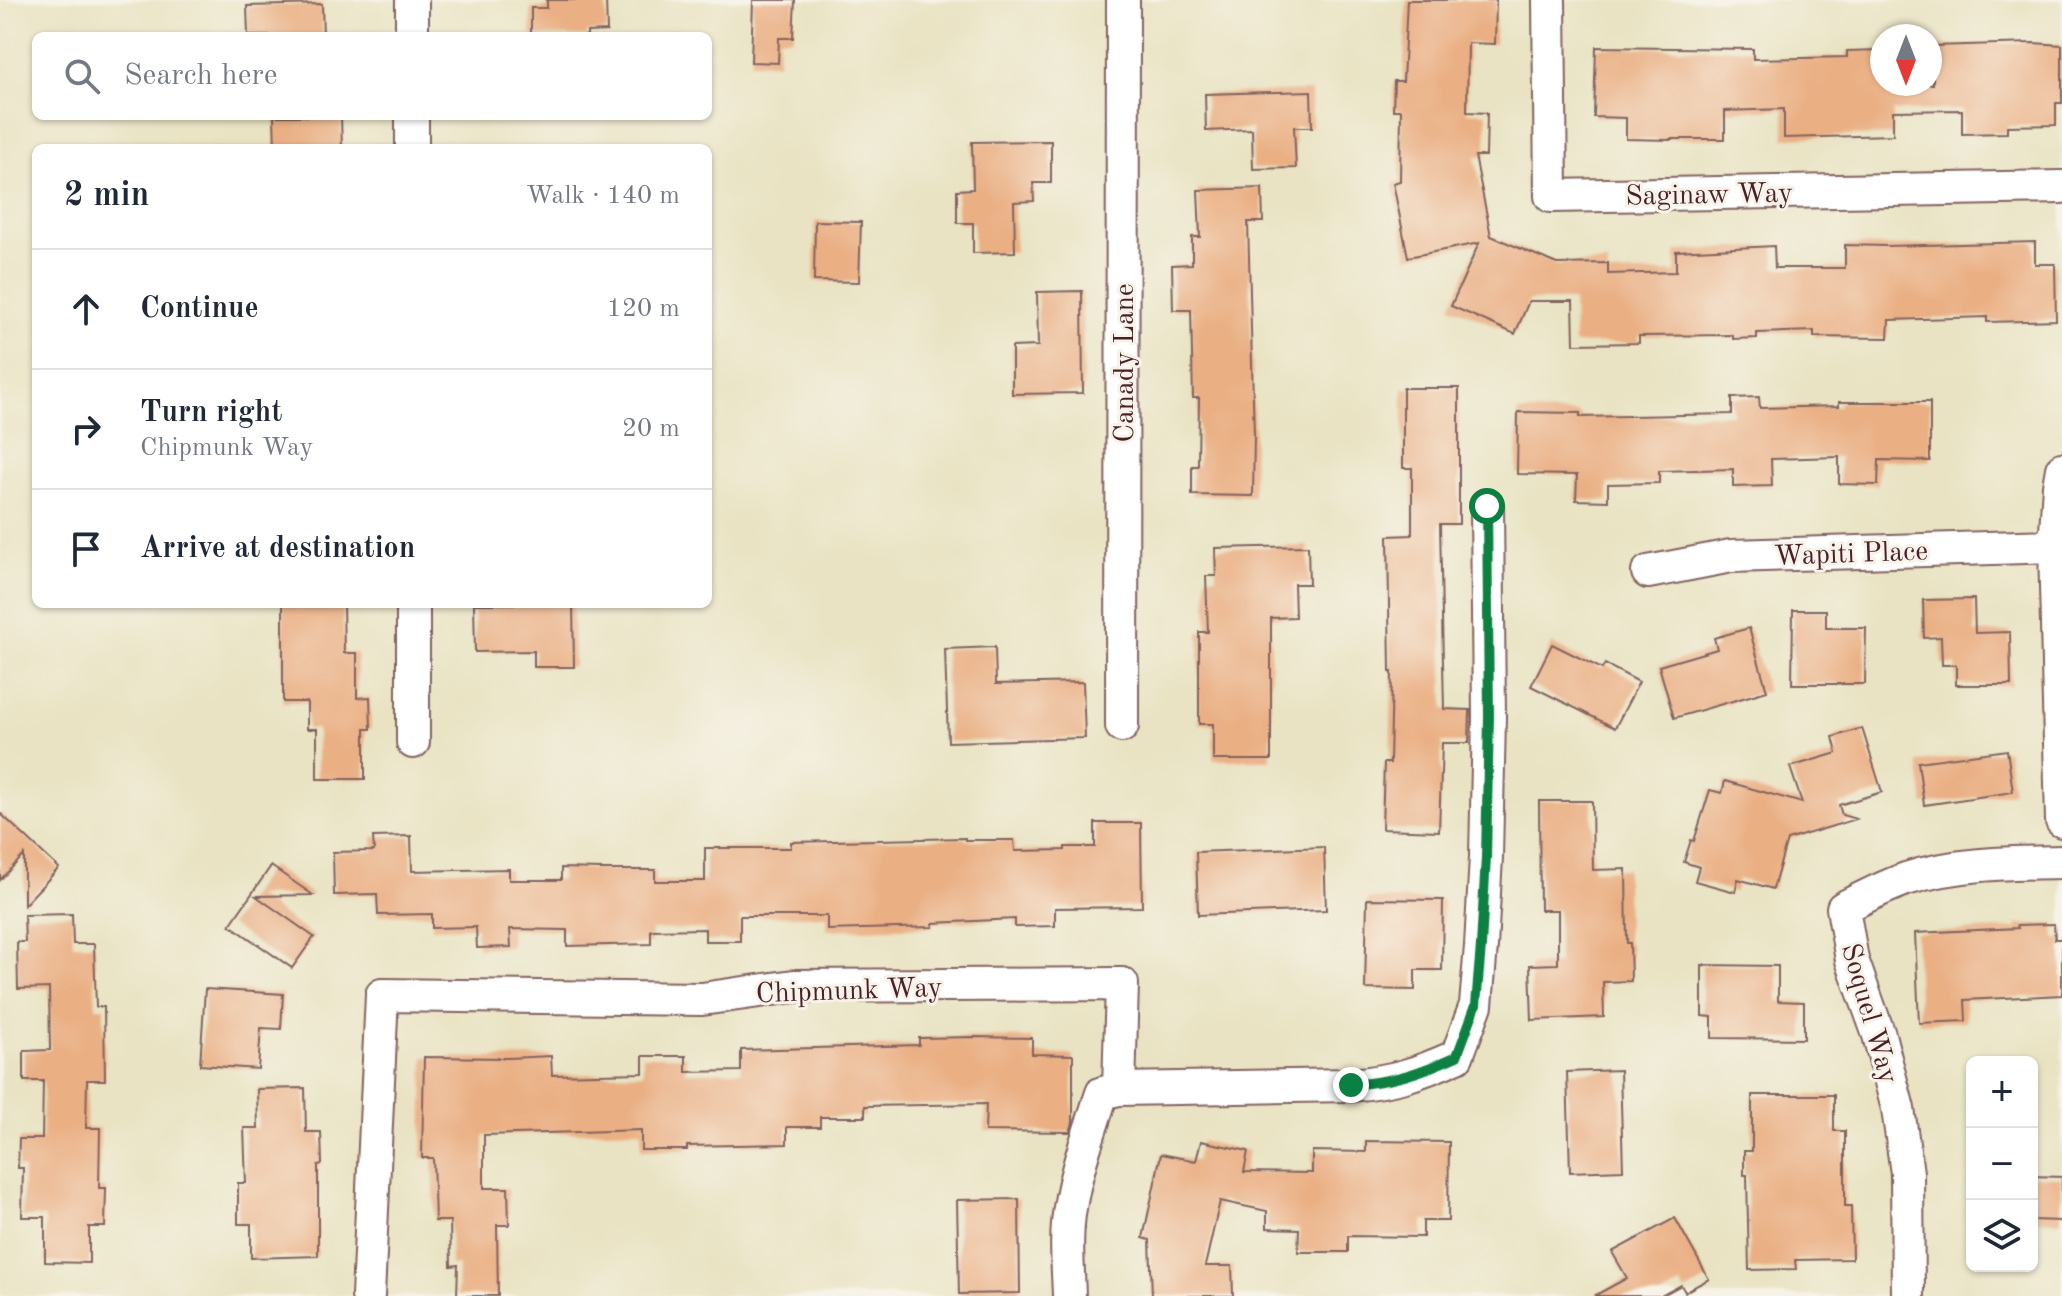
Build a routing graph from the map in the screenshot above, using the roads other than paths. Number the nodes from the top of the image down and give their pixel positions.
1 (412, 0) edge
2 (1123, 0) edge
3 (1549, 0) edge
4 (412, 32) edge
5 (412, 120) edge
6 (412, 144) edge
7 (2062, 187) edge
8 (2062, 469) edge
9 (1487, 506) dead end
10 (2055, 546) junction
11 (1648, 572) dead end
12 (413, 608) edge
13 (1122, 726) dead end
14 (413, 742) dead end
15 (2062, 821) edge
16 (2062, 862) edge
17 (1119, 1089) junction
18 (368, 1296) edge
19 (1069, 1296) edge
20 (1908, 1296) edge

1 - 4 street
2 - 13 street, Canady Lane
3 - 7 street, Saginaw Way
5 - 6 street
8 - 10 street
9 - 17 street
10 - 11 street, Wapiti Place
10 - 15 street
12 - 14 street
16 - 20 street, Soquel Way
17 - 18 street, Chipmunk Way
17 - 19 street

